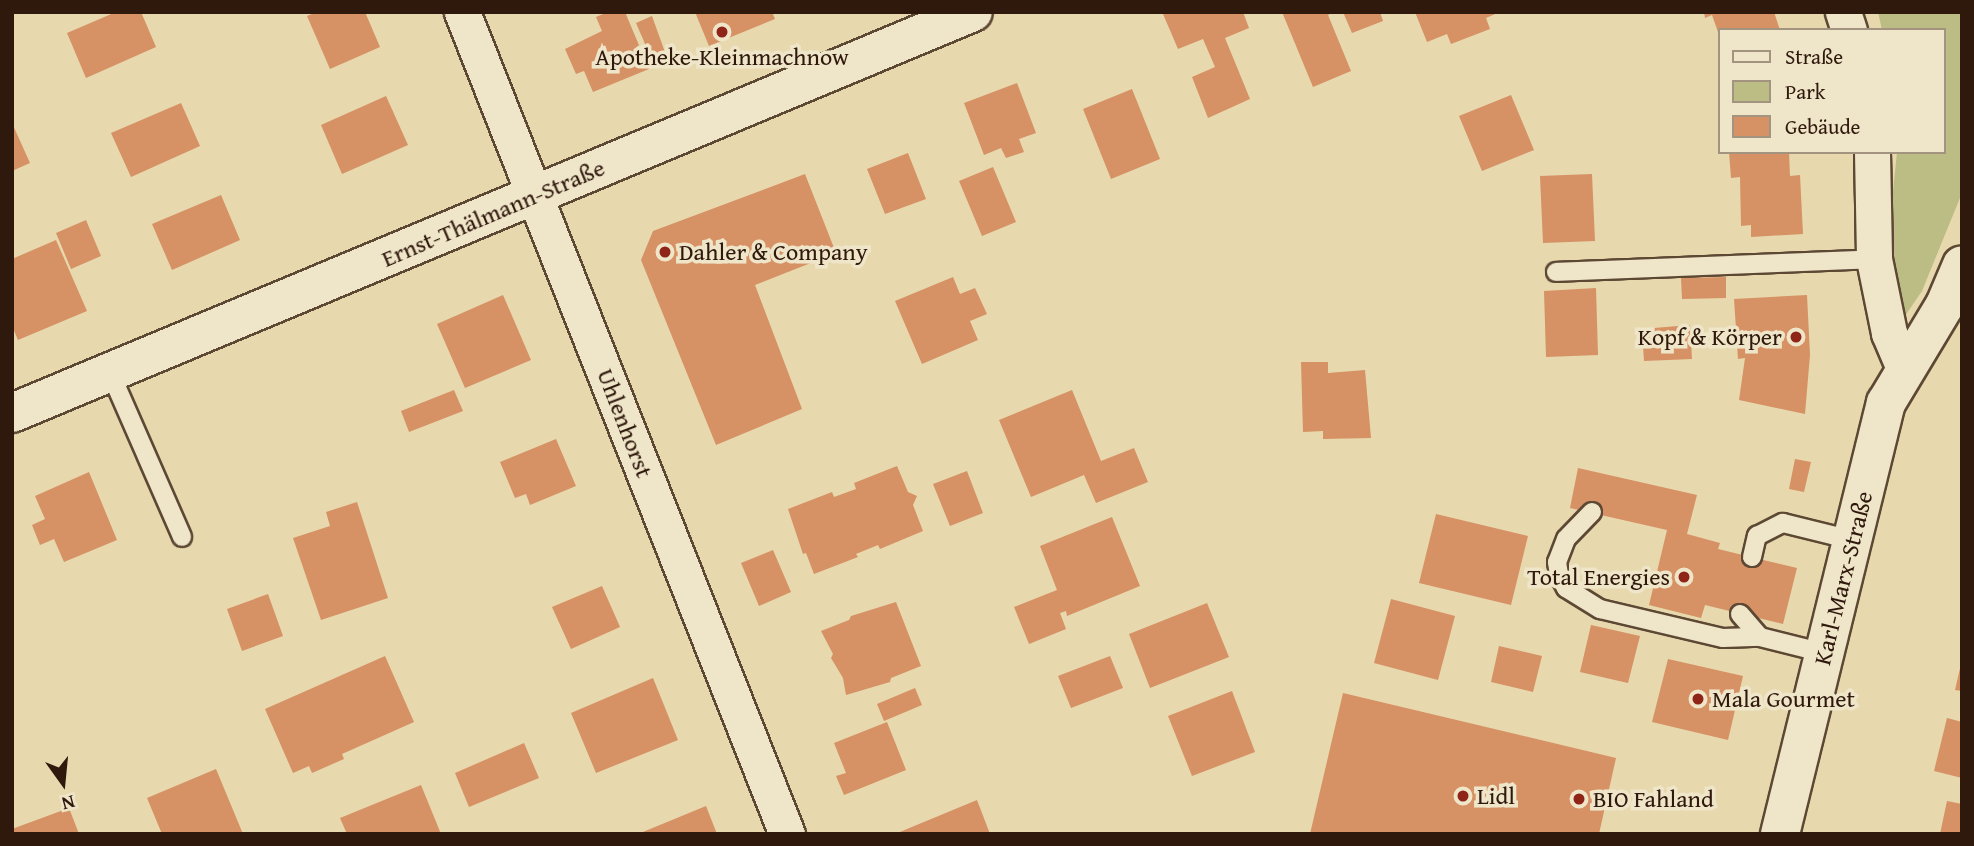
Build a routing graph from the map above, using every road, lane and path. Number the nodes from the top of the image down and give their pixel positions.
1 (462, 12) edge
2 (973, 12) edge
3 (1872, 154) edge
4 (536, 194) junction
5 (1874, 258) junction
6 (1962, 265) edge
7 (1556, 272) dead end
8 (1904, 369) junction
9 (110, 372) junction
10 (12, 413) edge
11 (1592, 512) dead end
12 (182, 537) dead end
13 (1852, 540) junction
14 (1752, 557) dead end
15 (1740, 614) dead end
16 (1760, 636) junction
17 (1824, 653) junction
18 (787, 834) edge
19 (1780, 834) edge

1 - 4 street, Uhlenhorst
2 - 4 street, Ernst-Thälmann-Straße
3 - 5 street
4 - 9 street, Ernst-Thälmann-Straße
4 - 18 street, Uhlenhorst
5 - 7 lane
5 - 8 street
6 - 8 street, Karl-Marx-Straße
8 - 13 street, Karl-Marx-Straße
9 - 10 street, Ernst-Thälmann-Straße
9 - 12 lane
11 - 16 lane
13 - 14 lane
13 - 17 street, Karl-Marx-Straße
15 - 16 lane
16 - 17 lane
17 - 19 street, Karl-Marx-Straße

